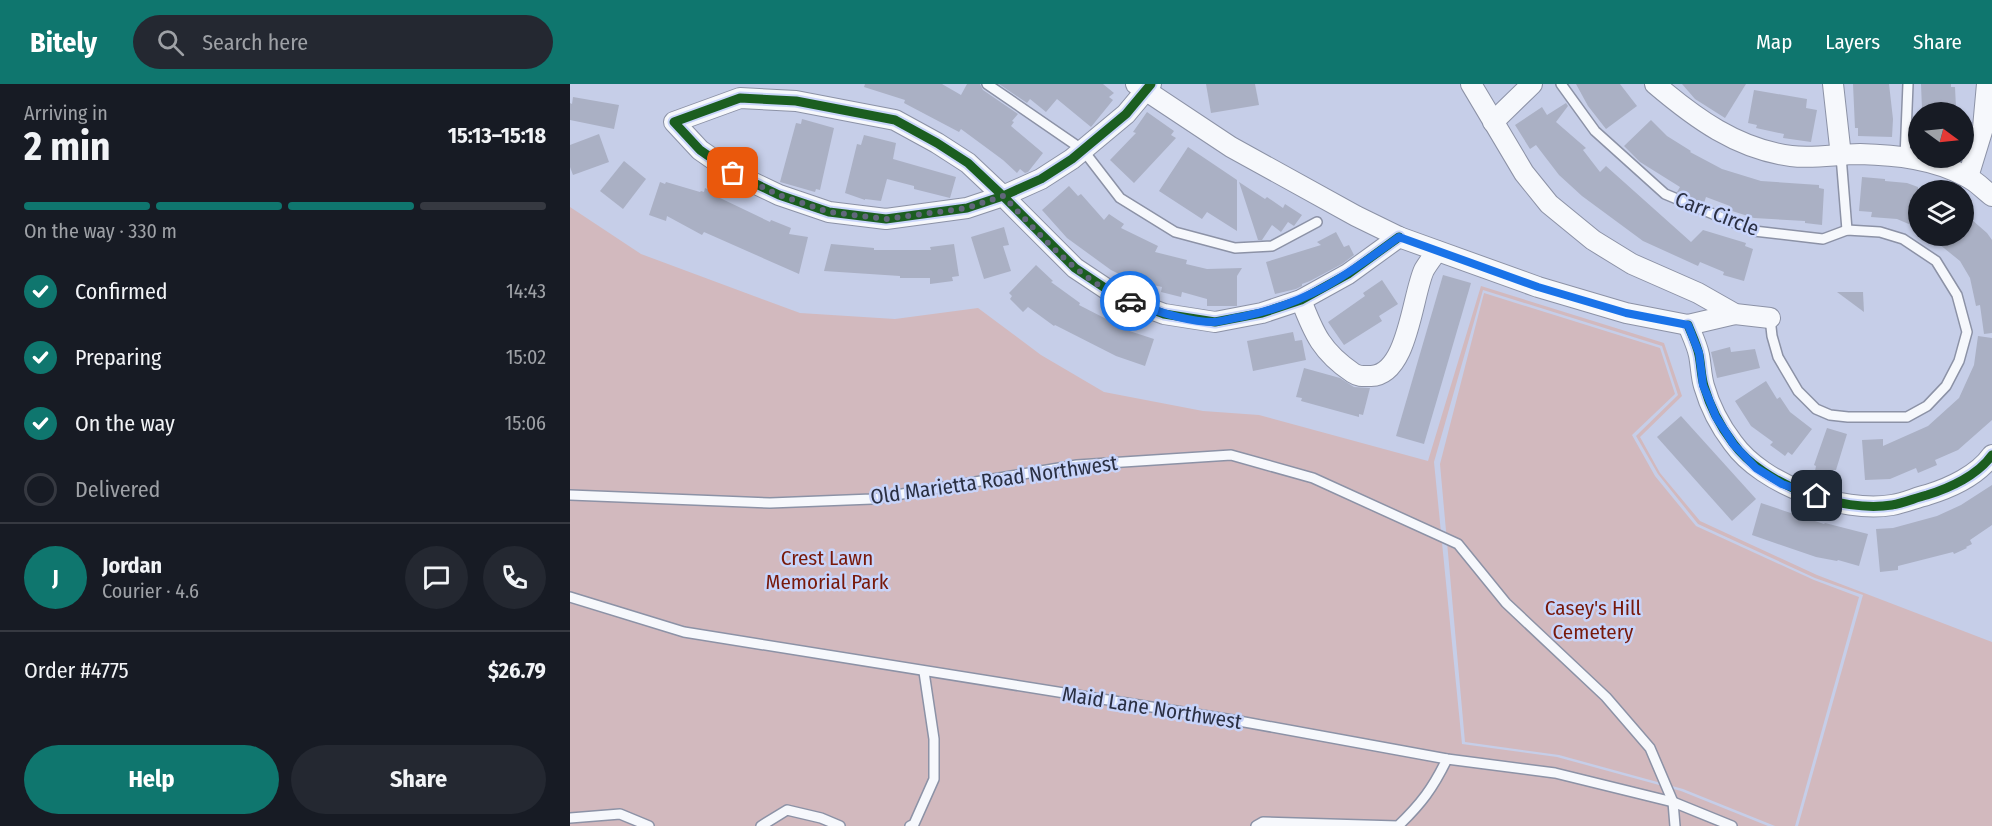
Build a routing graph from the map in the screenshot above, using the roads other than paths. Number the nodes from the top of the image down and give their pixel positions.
1 (987, 84) edge
2 (1471, 84) edge
3 (1532, 84) edge
4 (1561, 84) edge
5 (1655, 84) edge
6 (1833, 84) edge
7 (1908, 84) edge
8 (1987, 84) edge
9 (1144, 86) edge
10 (1493, 122) junction
11 (1083, 150) junction
12 (1841, 156) junction
13 (1905, 158) junction
14 (1968, 177) junction
15 (1003, 196) junction
16 (1992, 196) edge
17 (1317, 222) dead end
18 (1847, 230) junction
19 (1399, 237) junction
20 (1437, 250) junction
21 (1301, 300) junction
22 (1735, 314) junction
23 (1770, 318) joint
24 (1688, 325) junction
25 (1992, 455) edge
26 (570, 495) edge
27 (570, 597) edge
28 (924, 672) junction
29 (1447, 759) junction
30 (1673, 802) junction
31 (570, 818) edge
32 (649, 826) edge
33 (761, 826) edge
34 (840, 826) edge
35 (910, 826) edge
36 (1256, 826) edge
37 (1675, 826) edge
38 (1732, 826) edge

1 - 11 lane
2 - 10 street
3 - 10 street
4 - 18 lane, Carr Circle
5 - 12 street
6 - 12 street
7 - 13 lane
8 - 14 street
9 - 11 street
9 - 19 street
10 - 22 street
11 - 15 street
11 - 17 lane
12 - 13 street
12 - 18 lane
13 - 14 street
14 - 16 street
15 - 15 street
15 - 21 street
18 - 23 lane, Carr Circle
19 - 20 street
19 - 21 street
20 - 21 street
20 - 24 street
22 - 23 street
22 - 24 street
24 - 25 street
26 - 30 lane, Old Marietta Road Northwest
27 - 28 lane, Maid Lane Northwest
28 - 29 lane, Maid Lane Northwest
28 - 35 lane
29 - 30 lane, Maid Lane Northwest
29 - 36 lane
30 - 37 lane, Old Marietta Road Northwest
30 - 38 lane, Maid Lane Northwest
31 - 32 lane
33 - 34 lane

